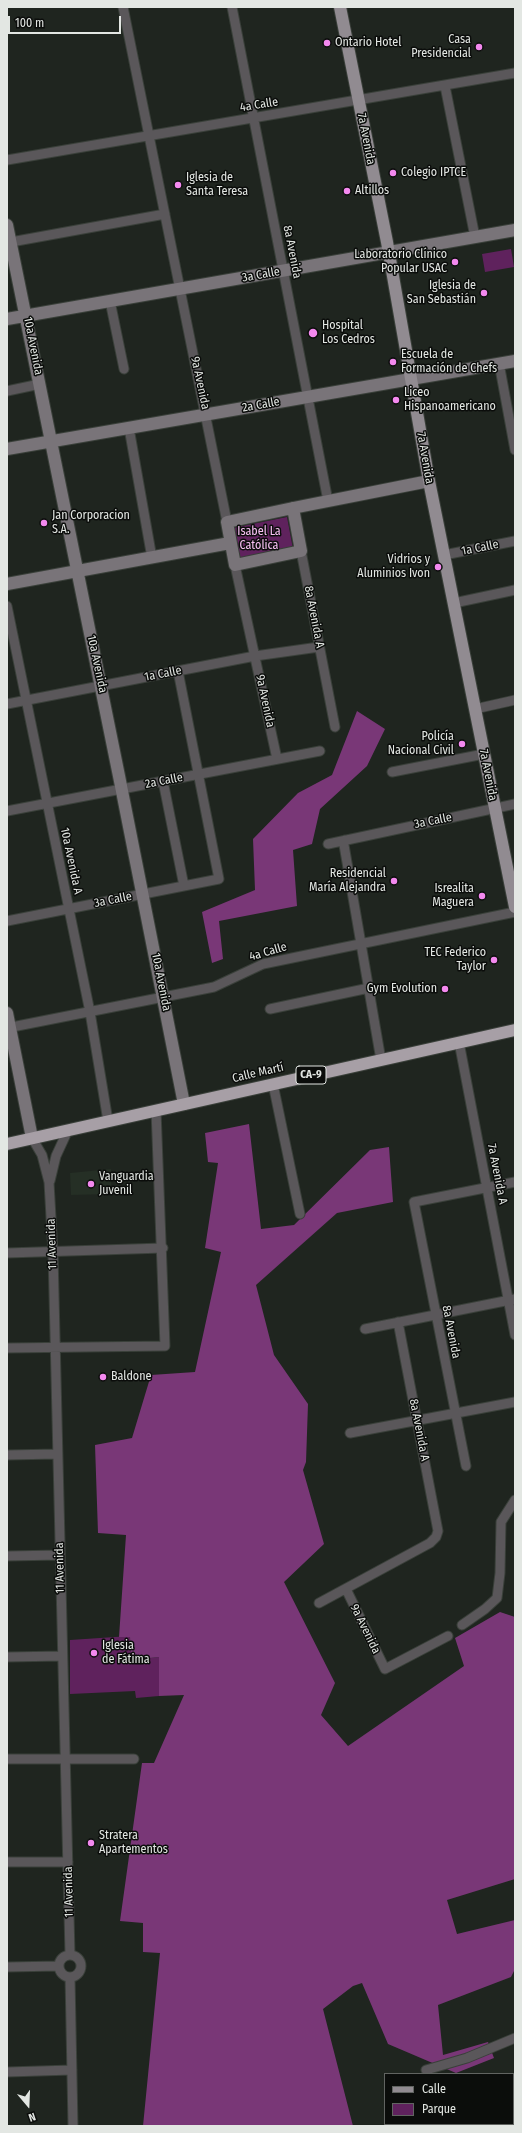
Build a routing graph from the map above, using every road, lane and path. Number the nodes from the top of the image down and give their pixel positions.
1 (123, 7) edge
2 (232, 7) edge
3 (340, 7) edge
4 (515, 73) edge
5 (446, 86) junction
6 (359, 101) junction
7 (253, 118) junction
8 (149, 135) junction
9 (7, 160) edge
10 (165, 214) junction
11 (7, 225) edge
12 (515, 230) edge
13 (475, 237) junction
14 (11, 242) junction
15 (388, 252) junction
16 (283, 271) junction
17 (180, 289) junction
18 (110, 301) junction
19 (27, 316) junction
20 (7, 319) edge
21 (515, 361) edge
22 (499, 363) junction
23 (124, 369) dead end
24 (410, 379) junction
25 (40, 384) junction
26 (7, 391) edge
27 (308, 396) junction
28 (206, 414) junction
29 (129, 428) junction
30 (52, 442) junction
31 (7, 449) edge
32 (515, 450) edge
33 (429, 481) junction
34 (328, 501) junction
35 (293, 508) junction
36 (227, 522) junction
37 (515, 541) edge
38 (230, 544) junction
39 (301, 551) junction
40 (444, 555) junction
41 (152, 558) junction
42 (234, 565) junction
43 (77, 570) junction
44 (7, 584) edge
45 (515, 590) edge
46 (454, 603) junction
47 (7, 606) edge
48 (319, 647) junction
49 (255, 656) junction
50 (178, 671) junction
51 (101, 686) junction
52 (515, 700) edge
53 (26, 701) junction
54 (7, 704) edge
55 (475, 709) junction
56 (335, 727) dead end
57 (320, 751) dead end
58 (484, 754) junction
59 (277, 759) junction
60 (392, 772) dead end
61 (199, 774) junction
62 (163, 781) junction
63 (122, 789) junction
64 (47, 803) junction
65 (515, 804) edge
66 (495, 808) junction
67 (7, 811) edge
68 (345, 840) junction
69 (328, 844) dead end
70 (184, 886) junction
71 (143, 894) junction
72 (515, 907) edge
73 (69, 909) junction
74 (515, 912) edge
75 (7, 921) edge
76 (362, 943) junction
77 (369, 988) junction
78 (164, 997) junction
79 (270, 1009) dead end
80 (90, 1012) junction
81 (7, 1013) edge
82 (8, 1028) edge
83 (515, 1030) edge
84 (459, 1042) junction
85 (381, 1060) junction
86 (273, 1084) junction
87 (184, 1104) junction
88 (156, 1110) junction
89 (108, 1121) junction
90 (68, 1130) junction
91 (32, 1138) junction
92 (7, 1144) edge
93 (50, 1182) junction
94 (515, 1182) edge
95 (487, 1187) junction
96 (300, 1214) dead end
97 (162, 1248) junction
98 (7, 1253) edge
99 (53, 1253) junction
100 (512, 1299) edge
101 (436, 1314) junction
102 (398, 1322) junction
103 (365, 1328) dead end
104 (515, 1335) edge
105 (56, 1346) junction
106 (7, 1348) edge
107 (515, 1402) edge
108 (455, 1413) junction
109 (417, 1420) junction
110 (350, 1433) dead end
111 (57, 1454) junction
112 (7, 1455) edge
113 (466, 1466) dead end
114 (515, 1500) edge
115 (60, 1555) junction
116 (7, 1556) edge
117 (346, 1589) junction
118 (319, 1603) dead end
119 (462, 1625) dead end
120 (448, 1636) dead end
121 (62, 1656) junction
122 (7, 1657) edge
123 (65, 1758) junction
124 (7, 1759) edge
125 (134, 1759) dead end
126 (7, 1862) edge
127 (68, 1862) junction
128 (70, 1955) junction
129 (59, 1966) junction
130 (7, 1967) edge
131 (70, 1977) junction
132 (515, 2038) edge
133 (72, 2070) junction
134 (426, 2070) dead end
135 (7, 2072) edge
136 (74, 2126) edge

1 - 8 street, 9a Avenida
2 - 7 street, 8a Avenida
3 - 6 main road, 7a Avenida
4 - 5 street, 4a Calle
5 - 6 street, 4a Calle
5 - 13 street
6 - 7 street, 4a Calle
6 - 15 main road, 7a Avenida
7 - 8 street, 4a Calle
7 - 16 street, 8a Avenida
8 - 9 street, 4a Calle
8 - 10 street, 9a Avenida
10 - 14 street
10 - 17 street, 9a Avenida
11 - 14 main road, 10a Avenida
12 - 13 main road, 3a Calle
13 - 15 main road, 3a Calle
14 - 19 main road, 10a Avenida
15 - 16 main road, 3a Calle
15 - 24 main road, 7a Avenida
16 - 17 main road, 3a Calle
16 - 27 street, 8a Avenida
17 - 18 main road, 3a Calle
17 - 28 street, 9a Avenida
18 - 19 main road, 3a Calle
18 - 23 street
19 - 20 main road, 3a Calle
19 - 25 main road, 10a Avenida
21 - 22 main road, 2a Calle
22 - 24 main road, 2a Calle
22 - 32 street
24 - 27 main road, 2a Calle
24 - 33 main road, 7a Avenida
25 - 26 street
25 - 30 main road, 10a Avenida
27 - 28 main road, 2a Calle
27 - 34 street, 8a Avenida
28 - 29 main road, 2a Calle
28 - 36 street, 9a Avenida
29 - 30 main road, 2a Calle
29 - 41 street
30 - 31 main road, 2a Calle
30 - 43 main road, 10a Avenida
33 - 34 main road
33 - 40 main road, 7a Avenida
34 - 35 main road
35 - 36 main road
35 - 39 main road, 8a Avenida A
36 - 38 main road, 9a Avenida
37 - 40 street, 1a Calle
38 - 41 main road
38 - 42 main road, 9a Avenida
39 - 42 main road
39 - 48 street, 8a Avenida A
40 - 46 main road, 7a Avenida
41 - 43 main road
42 - 49 street, 9a Avenida
43 - 44 main road
43 - 51 main road, 10a Avenida
45 - 46 street
46 - 55 main road, 7a Avenida
47 - 53 street, 10a Avenida A
48 - 49 street, 1a Calle
48 - 56 street, 8a Avenida A
49 - 50 street, 1a Calle
49 - 59 street, 9a Avenida
50 - 51 street, 1a Calle
50 - 61 street
51 - 53 street, 1a Calle
51 - 63 main road, 10a Avenida
52 - 55 street
53 - 54 street, 1a Calle
53 - 64 street, 10a Avenida A
55 - 58 main road, 7a Avenida
57 - 59 street, 2a Calle
58 - 60 street
58 - 66 main road, 7a Avenida
59 - 61 street, 2a Calle
61 - 62 street, 2a Calle
61 - 70 street, 3a Calle
62 - 63 street, 2a Calle
62 - 70 street
63 - 64 street, 2a Calle
63 - 71 main road, 10a Avenida
64 - 67 street, 2a Calle
64 - 73 street, 10a Avenida A
65 - 66 street, 3a Calle
66 - 68 street, 3a Calle
66 - 72 main road, 7a Avenida
68 - 69 street, 3a Calle
68 - 76 street
70 - 71 street, 3a Calle
71 - 73 street, 3a Calle
71 - 78 main road, 10a Avenida
73 - 75 street, 3a Calle
73 - 80 street, 10a Avenida A
74 - 76 street, 4a Calle
76 - 77 street
76 - 78 street, 4a Calle
77 - 79 street
77 - 85 street
78 - 80 street, 4a Calle
78 - 87 main road, 10a Avenida
80 - 82 street, 4a Calle
80 - 89 street, 10a Avenida A
81 - 82 main road, 11 Avenida
82 - 91 main road, 11 Avenida
83 - 84 highway, Calle Martí / CA-9
84 - 85 highway, Calle Martí / CA-9
84 - 95 street, 7a Avenida A
85 - 86 highway, Calle Martí / CA-9
86 - 87 highway, Calle Martí / CA-9
86 - 96 street
87 - 88 highway, Calle Martí / CA-9
88 - 89 highway, Calle Martí / CA-9
88 - 97 street
89 - 90 highway, Calle Martí / CA-9
90 - 91 highway, Calle Martí / CA-9
90 - 93 street, 11 Avenida
91 - 92 highway, Calle Martí / CA-9
91 - 93 street, 11 Avenida
93 - 99 street, 11 Avenida
94 - 95 street
95 - 100 street, 7a Avenida A
95 - 101 street, 8a Avenida
97 - 99 street
97 - 105 street
98 - 99 street
99 - 105 street, 11 Avenida
100 - 101 street
100 - 104 street, 7a Avenida A
101 - 102 street
101 - 108 street, 8a Avenida
102 - 103 street
102 - 109 street, 8a Avenida A
105 - 106 street
105 - 111 street, 11 Avenida
107 - 108 street
108 - 109 street
108 - 113 street, 8a Avenida
109 - 110 street
109 - 117 street, 8a Avenida A
111 - 112 street
111 - 115 street, 11 Avenida
114 - 119 street
115 - 116 street
115 - 121 street, 11 Avenida
117 - 118 street
117 - 120 street, 9a Avenida
121 - 122 street
121 - 123 street, 11 Avenida
123 - 124 street
123 - 125 street
123 - 127 street, 11 Avenida
126 - 127 street
127 - 128 street, 11 Avenida
128 - 129 street
128 - 131 street
129 - 130 street
129 - 131 street
131 - 133 street
132 - 134 street
133 - 135 street
133 - 136 street

